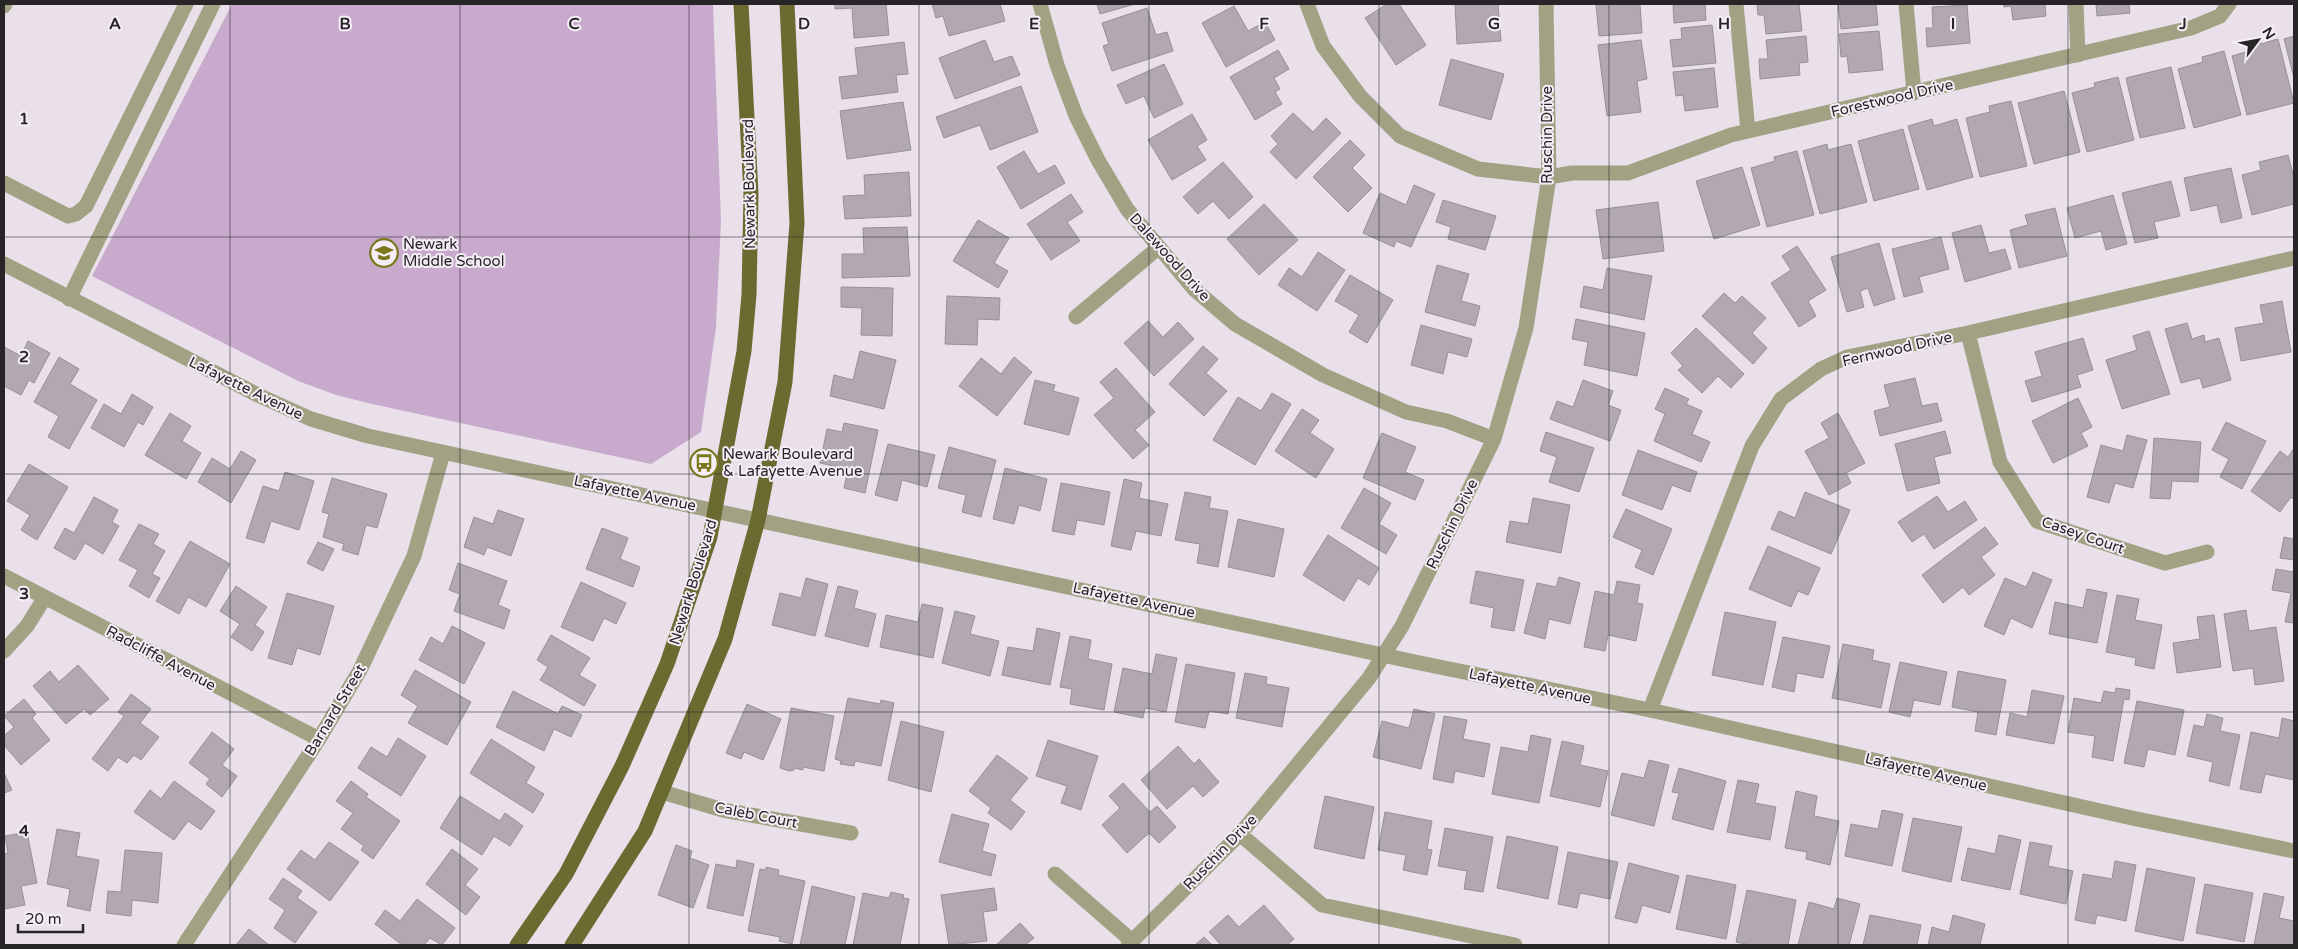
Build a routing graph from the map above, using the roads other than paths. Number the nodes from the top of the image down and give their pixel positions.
1 (186, 4) edge
2 (213, 4) edge
3 (741, 4) edge
4 (786, 4) edge
5 (1040, 4) edge
6 (1308, 4) edge
7 (1546, 4) edge
8 (1736, 4) edge
9 (1906, 4) edge
10 (2076, 4) edge
11 (2229, 4) edge
12 (2078, 55) junction
13 (1914, 93) junction
14 (1748, 131) junction
15 (1549, 177) junction
16 (4, 184) edge
17 (1158, 248) junction
18 (2294, 258) edge
19 (4, 264) edge
20 (69, 299) junction
21 (1076, 317) dead end
22 (1968, 333) junction
23 (1494, 439) junction
24 (443, 452) junction
25 (715, 510) junction
26 (758, 520) junction
27 (2207, 552) dead end
28 (4, 576) edge
29 (44, 597) junction
30 (4, 651) edge
31 (1384, 655) junction
32 (1650, 710) junction
33 (319, 739) junction
34 (662, 792) junction
35 (851, 833) dead end
36 (1240, 834) junction
37 (2294, 850) edge
38 (1055, 874) dead end
39 (1130, 943) edge
40 (1495, 943) edge
41 (184, 945) edge
42 (517, 945) edge
43 (572, 945) edge
44 (1516, 945) edge

1 - 16 street
2 - 20 street
3 - 25 main road, Newark Boulevard
4 - 26 main road
5 - 17 street, Dalewood Drive
6 - 15 street, Forestwood Drive
7 - 15 street, Ruschin Drive
8 - 14 street
9 - 13 street
10 - 12 street
11 - 12 street, Forestwood Drive
12 - 13 street, Forestwood Drive
13 - 14 street, Forestwood Drive
14 - 15 street, Forestwood Drive
15 - 23 street, Ruschin Drive
17 - 21 street
17 - 23 street, Dalewood Drive
18 - 22 street, Fernwood Drive
19 - 20 street, Lafayette Avenue
20 - 24 street, Lafayette Avenue
22 - 27 street, Casey Court
22 - 32 street, Fernwood Drive
23 - 31 street, Ruschin Drive
24 - 25 street, Lafayette Avenue
24 - 33 street, Barnard Street
25 - 26 street, Lafayette Avenue
25 - 42 main road, Newark Boulevard
26 - 31 street, Lafayette Avenue
26 - 34 main road
28 - 29 street, Radcliffe Avenue
29 - 30 street
29 - 33 street, Radcliffe Avenue
31 - 32 street, Lafayette Avenue
31 - 36 street, Ruschin Drive
32 - 37 street, Lafayette Avenue
33 - 41 street, Barnard Street
34 - 35 street, Caleb Court
34 - 43 main road
36 - 39 street, Ruschin Drive
36 - 40 street
38 - 39 street
40 - 44 street

